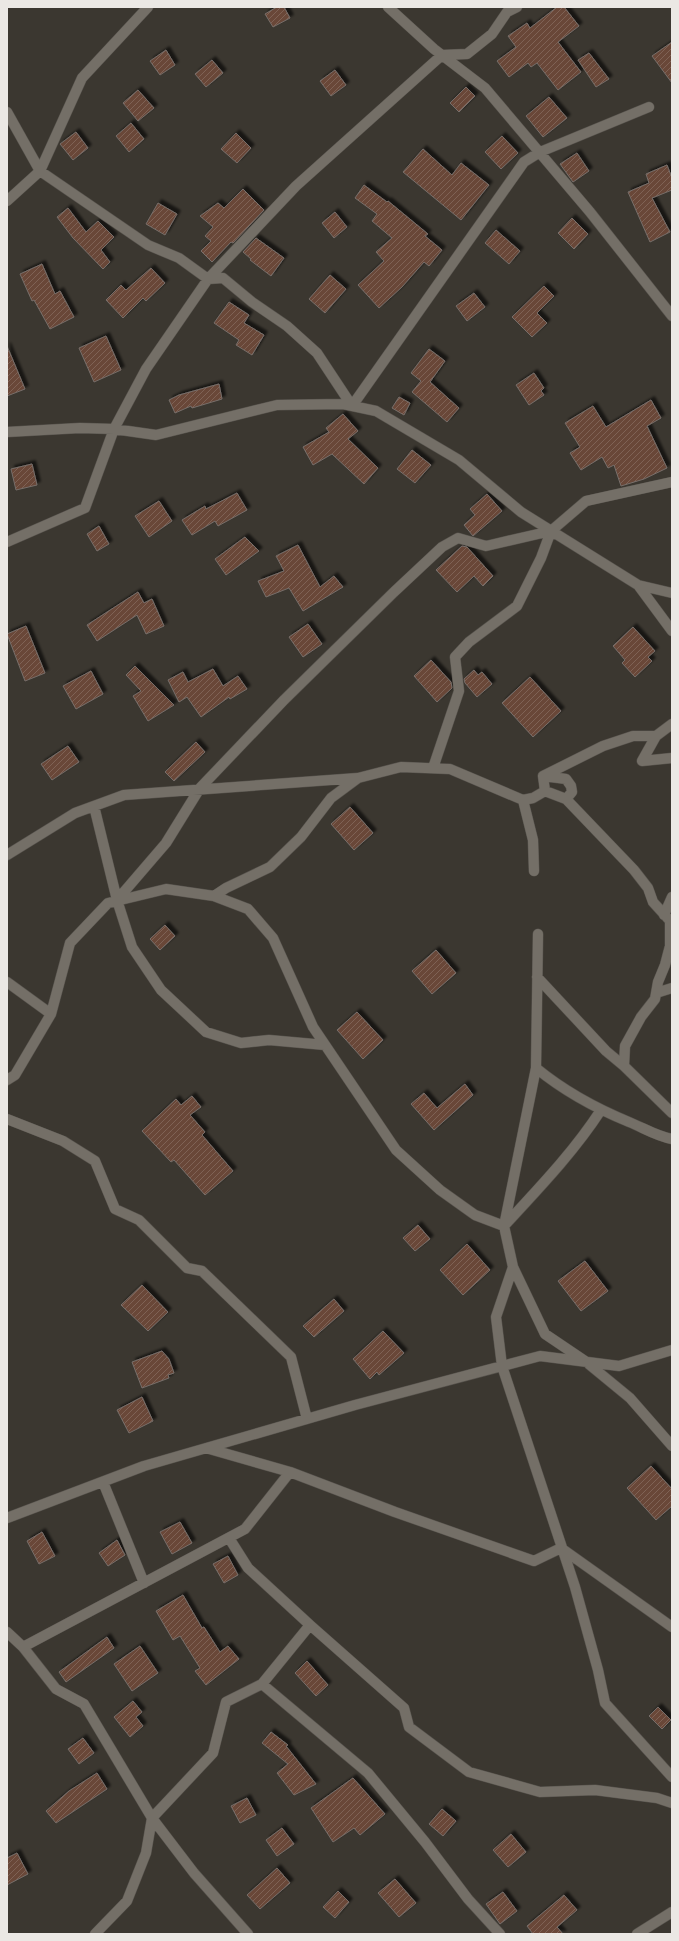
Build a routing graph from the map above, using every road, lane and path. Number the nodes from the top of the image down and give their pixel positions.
1 (148, 7) edge
2 (388, 7) edge
3 (517, 7) edge
4 (442, 55) junction
5 (649, 107) dead end
6 (7, 112) edge
7 (540, 152) junction
8 (40, 171) junction
9 (7, 201) edge
10 (208, 279) junction
11 (672, 316) edge
12 (352, 406) junction
13 (114, 429) junction
14 (7, 432) edge
15 (672, 482) edge
16 (551, 531) junction
17 (7, 542) edge
18 (638, 585) junction
19 (672, 593) edge
20 (672, 631) edge
21 (672, 724) edge
22 (656, 736) junction
23 (672, 758) edge
24 (433, 768) junction
25 (543, 776) junction
26 (358, 778) junction
27 (200, 788) junction
28 (545, 791) junction
29 (566, 799) junction
30 (523, 800) junction
31 (94, 806) junction
32 (7, 855) edge
33 (534, 871) dead end
34 (214, 896) junction
35 (672, 897) edge
36 (117, 900) junction
37 (669, 920) edge
38 (538, 934) dead end
39 (669, 968) edge
40 (537, 977) junction
41 (7, 982) edge
42 (672, 988) edge
43 (656, 993) junction
44 (51, 1014) junction
45 (325, 1045) junction
46 (624, 1066) junction
47 (536, 1068) junction
48 (7, 1080) edge
49 (601, 1110) junction
50 (672, 1113) edge
51 (7, 1119) edge
52 (672, 1139) edge
53 (504, 1226) junction
54 (513, 1267) junction
55 (672, 1350) edge
56 (585, 1361) junction
57 (502, 1366) junction
58 (307, 1419) junction
59 (672, 1446) edge
60 (206, 1448) junction
61 (290, 1472) junction
62 (103, 1482) junction
63 (7, 1518) edge
64 (229, 1538) junction
65 (561, 1548) junction
66 (144, 1583) junction
67 (310, 1625) junction
68 (672, 1627) edge
69 (7, 1632) edge
70 (23, 1647) junction
71 (262, 1684) junction
72 (672, 1777) edge
73 (672, 1803) edge
74 (152, 1818) junction
75 (672, 1912) edge
76 (94, 1934) edge
77 (248, 1934) edge
78 (500, 1934) edge
79 (637, 1934) edge

1 - 8 street
2 - 4 street
3 - 4 street
4 - 7 street
4 - 10 street
5 - 7 street
6 - 8 street
7 - 11 street
7 - 12 street
8 - 9 street
8 - 10 street
10 - 12 street
10 - 13 street
12 - 13 street
12 - 16 street
13 - 14 street
13 - 17 street
15 - 16 street
16 - 18 street
16 - 24 street
16 - 27 street
18 - 19 street
18 - 20 street
21 - 22 street
22 - 23 street
22 - 25 street
24 - 26 street
24 - 30 street
25 - 28 street
25 - 29 street
26 - 27 street
26 - 34 street
27 - 31 street
27 - 36 street
28 - 29 street
28 - 30 street
29 - 37 street
30 - 33 street
31 - 32 street
31 - 36 street
34 - 36 street
34 - 45 street
35 - 37 street
36 - 44 street
36 - 45 street
37 - 39 street
38 - 40 street
39 - 43 street
40 - 46 street
40 - 47 street
41 - 44 street
42 - 43 street
43 - 46 street
44 - 48 street
45 - 53 street
46 - 50 street
47 - 49 street
47 - 53 street
49 - 52 street
49 - 53 street
51 - 58 street
53 - 54 street
54 - 56 street
54 - 57 street
55 - 56 street
56 - 57 street
56 - 59 street
57 - 58 street
57 - 65 street
58 - 60 street
60 - 61 street
60 - 62 street
61 - 64 street
61 - 65 street
62 - 63 street
62 - 66 street
64 - 66 street
64 - 67 street
65 - 68 street
65 - 72 street
66 - 70 street
67 - 71 street
67 - 73 street
69 - 70 street
70 - 74 street
71 - 74 street
71 - 78 street
74 - 76 street
74 - 77 street
75 - 79 street

